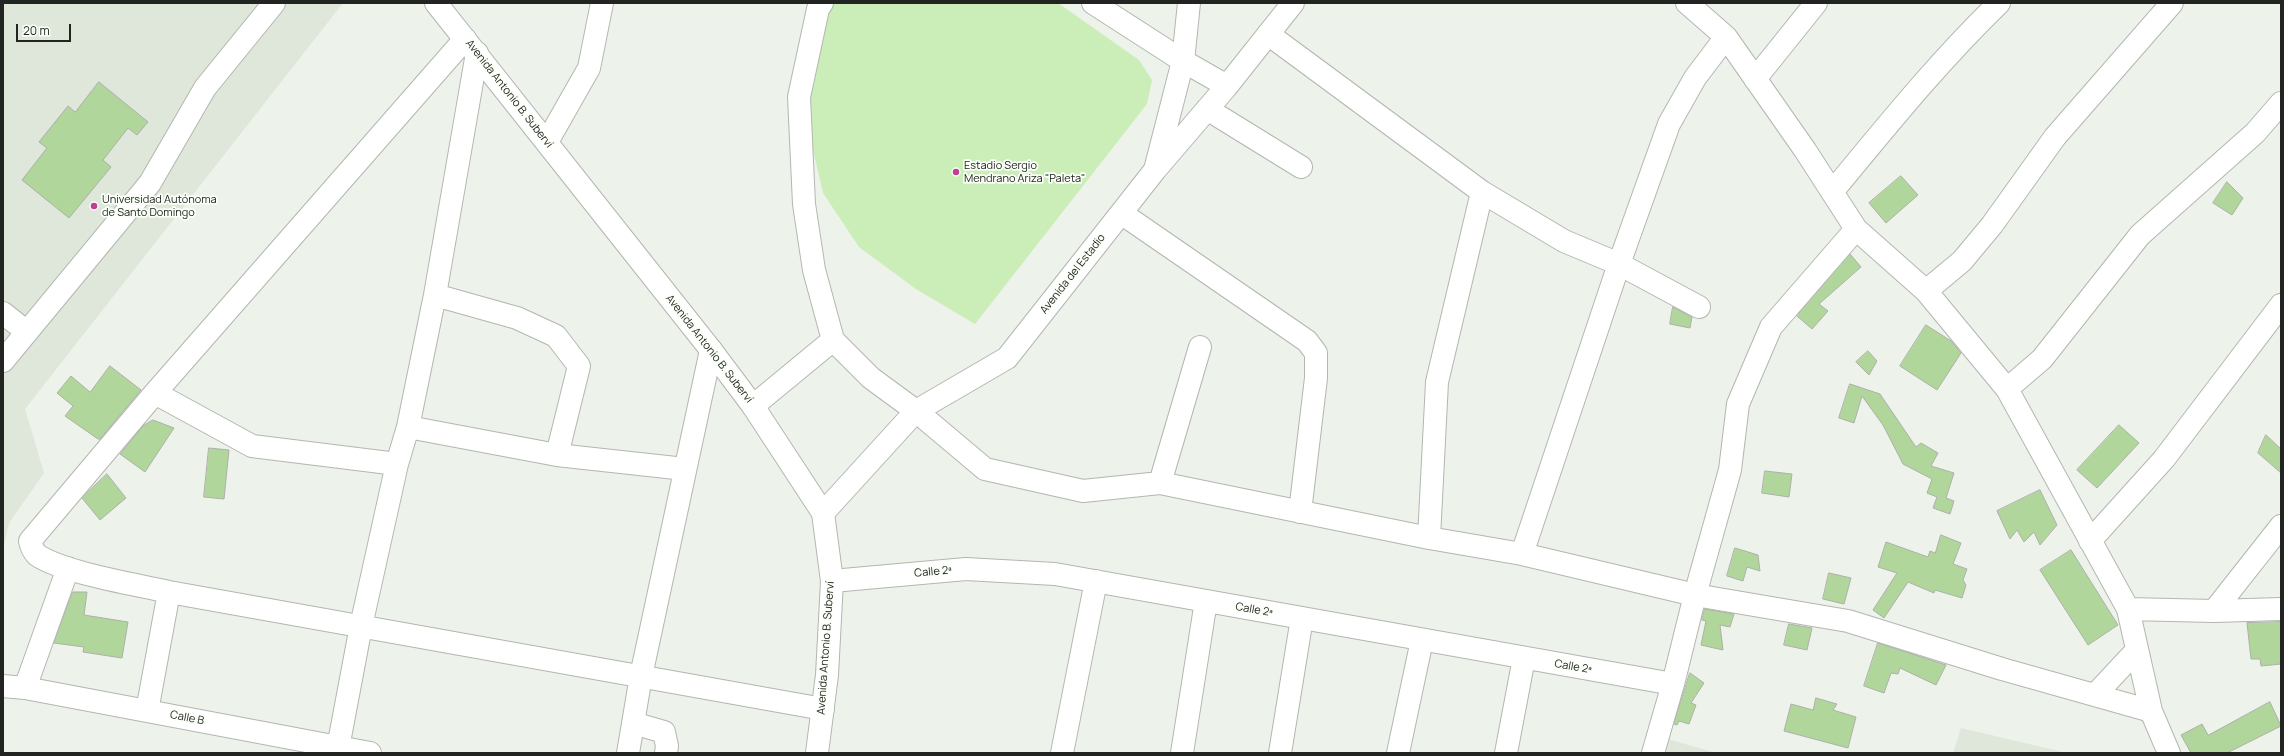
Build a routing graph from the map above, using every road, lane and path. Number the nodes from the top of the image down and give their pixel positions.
1 (274, 3) edge
2 (436, 3) edge
3 (602, 3) edge
4 (822, 3) edge
5 (1093, 3) edge
6 (1189, 3) edge
7 (1293, 3) edge
8 (1687, 3) edge
9 (1816, 3) edge
10 (1999, 3) edge
11 (2172, 3) edge
12 (1268, 34) junction
13 (1726, 37) junction
14 (471, 46) junction
15 (1183, 61) junction
16 (1755, 79) junction
17 (1226, 86) junction
18 (2281, 103) edge
19 (1207, 109) junction
20 (547, 142) junction
21 (1300, 167) dead end
22 (1155, 170) junction
23 (1482, 192) junction
24 (1832, 192) junction
25 (1121, 213) junction
26 (1856, 229) junction
27 (1619, 264) junction
28 (1926, 291) junction
29 (435, 294) junction
30 (2281, 305) edge
31 (1699, 307) dead end
32 (3, 313) edge
33 (26, 332) junction
34 (833, 340) junction
35 (1200, 347) dead end
36 (711, 350) junction
37 (3, 361) edge
38 (2006, 389) junction
39 (155, 393) junction
40 (753, 406) junction
41 (916, 411) junction
42 (408, 427) junction
43 (557, 455) junction
44 (397, 464) junction
45 (685, 469) junction
46 (1160, 483) junction
47 (1300, 512) junction
48 (823, 513) junction
49 (2281, 526) edge
50 (1429, 538) junction
51 (2090, 541) junction
52 (1522, 554) junction
53 (68, 568) junction
54 (832, 581) junction
55 (1096, 581) junction
56 (169, 592) junction
57 (1694, 595) junction
58 (1206, 601) junction
59 (2128, 609) junction
60 (2281, 610) edge
61 (2214, 611) junction
62 (1302, 618) junction
63 (361, 626) junction
64 (1422, 640) junction
65 (2137, 650) junction
66 (1524, 658) junction
67 (641, 676) junction
68 (1673, 684) junction
69 (3, 686) edge
70 (25, 688) junction
71 (2095, 695) junction
72 (823, 709) junction
73 (147, 711) junction
74 (2151, 711) junction
75 (633, 723) junction
76 (338, 750) edge
77 (370, 753) edge
78 (628, 753) edge
79 (666, 753) edge
80 (817, 753) edge
81 (1062, 753) edge
82 (1182, 753) edge
83 (1280, 753) edge
84 (1398, 753) edge
85 (1506, 753) edge
86 (1653, 753) edge
87 (2169, 753) edge

1 - 33 street
2 - 14 street, Avenida Antonio B. Suberví
3 - 20 street
4 - 34 street
5 - 15 street
6 - 15 street
7 - 12 street, Avenida del Estadio
8 - 13 street
9 - 16 street
10 - 24 street
11 - 28 street
12 - 17 street, Avenida del Estadio
12 - 23 street
13 - 16 street
13 - 27 street
14 - 20 street, Avenida Antonio B. Suberví
14 - 29 street
14 - 39 street
15 - 17 street
15 - 22 street
16 - 24 street
17 - 19 street, Avenida del Estadio
18 - 38 street
19 - 21 street
19 - 22 street, Avenida del Estadio
20 - 36 street, Avenida Antonio B. Suberví
22 - 25 street, Avenida del Estadio
23 - 27 street
23 - 50 street
24 - 26 street
25 - 41 street, Avenida del Estadio
25 - 47 street
26 - 28 street
26 - 57 street
27 - 31 street
27 - 52 street
28 - 38 street
29 - 42 street
29 - 43 street
30 - 51 street
32 - 33 street
33 - 37 street
34 - 40 street
34 - 41 street
35 - 46 street
36 - 40 street, Avenida Antonio B. Suberví
36 - 45 street
38 - 51 street
39 - 44 street
39 - 53 street
40 - 48 street, Avenida Antonio B. Suberví
41 - 46 street
41 - 48 street, Avenida del Estadio
42 - 43 street
42 - 44 street
43 - 45 street
44 - 63 street
45 - 67 street
46 - 47 street
47 - 50 street
48 - 54 street, Avenida Antonio B. Suberví
49 - 61 street
50 - 52 street
51 - 59 street
52 - 57 street
53 - 56 street
53 - 70 street
54 - 55 street, Calle 2ª
54 - 72 street, Avenida Antonio B. Suberví
55 - 58 street, Calle 2ª
55 - 81 street
56 - 63 street
56 - 73 street
57 - 68 street
57 - 71 street
58 - 62 street, Calle 2ª
58 - 82 street
59 - 61 street
59 - 65 street
60 - 61 street
62 - 64 street, Calle 2ª
62 - 83 street
63 - 67 street
63 - 76 street
64 - 66 street, Calle 2ª
64 - 84 street
65 - 71 street
65 - 74 street
66 - 68 street, Calle 2ª
66 - 85 street
67 - 72 street
67 - 75 street
68 - 86 street
69 - 70 street, Calle B
70 - 73 street, Calle B
71 - 74 street
72 - 80 street, Avenida Antonio B. Suberví
73 - 76 street, Calle B
74 - 87 street
75 - 78 street
75 - 79 street
76 - 77 street, Calle B

